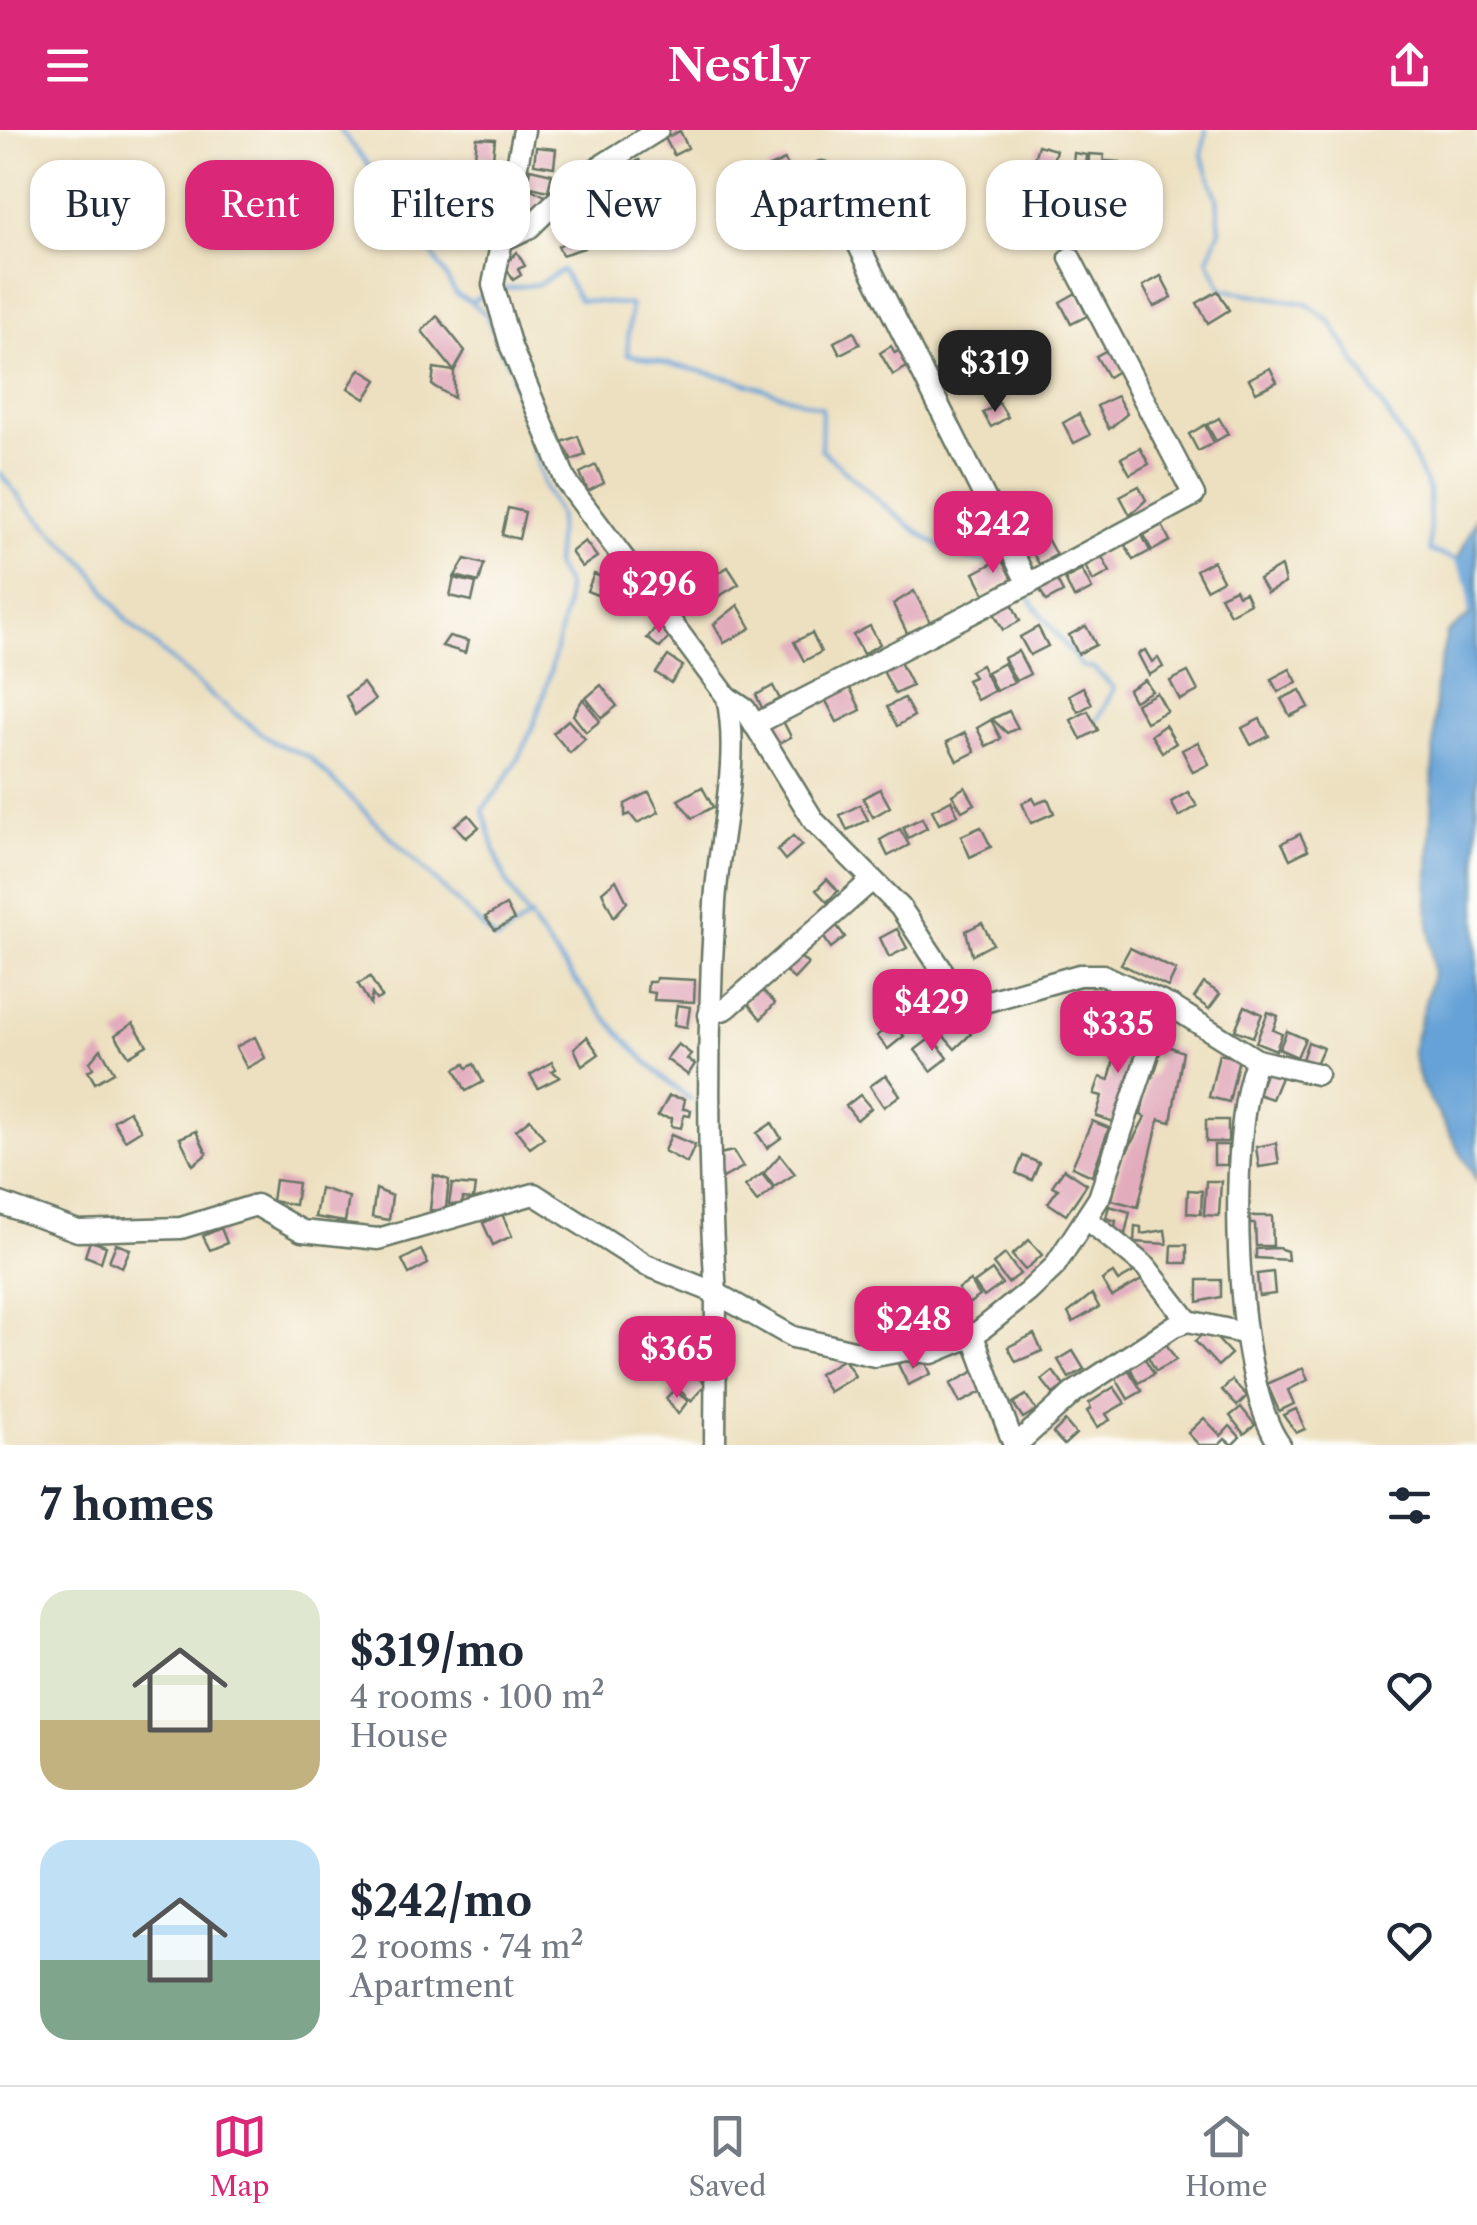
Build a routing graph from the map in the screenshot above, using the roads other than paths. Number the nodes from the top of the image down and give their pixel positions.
1 (524, 130) edge
2 (658, 130) edge
3 (518, 160) edge
4 (530, 227) edge
5 (501, 250) edge
6 (861, 250) edge
7 (1070, 258) dead end
8 (1028, 584) junction
9 (727, 697) junction
10 (754, 724) junction
11 (872, 880) junction
12 (1171, 1006) junction
13 (710, 1015) junction
14 (1257, 1060) junction
15 (1317, 1074) dead end
16 (0, 1203) edge
17 (1087, 1219) junction
18 (716, 1293) junction
19 (1188, 1321) junction
20 (1244, 1333) junction
21 (973, 1336) junction
22 (715, 1445) edge
23 (1015, 1445) edge
24 (1280, 1445) edge

1 - 3 street
2 - 4 street
5 - 9 street
6 - 8 street
7 - 8 street
8 - 10 street
9 - 10 street
9 - 13 street
10 - 11 street
11 - 12 street
11 - 13 street
12 - 14 street
12 - 17 street
13 - 18 street
14 - 15 street
14 - 20 street
16 - 18 street
17 - 19 street
17 - 21 street
18 - 21 street
18 - 22 street
19 - 20 street
19 - 23 street
20 - 24 street
21 - 23 street

